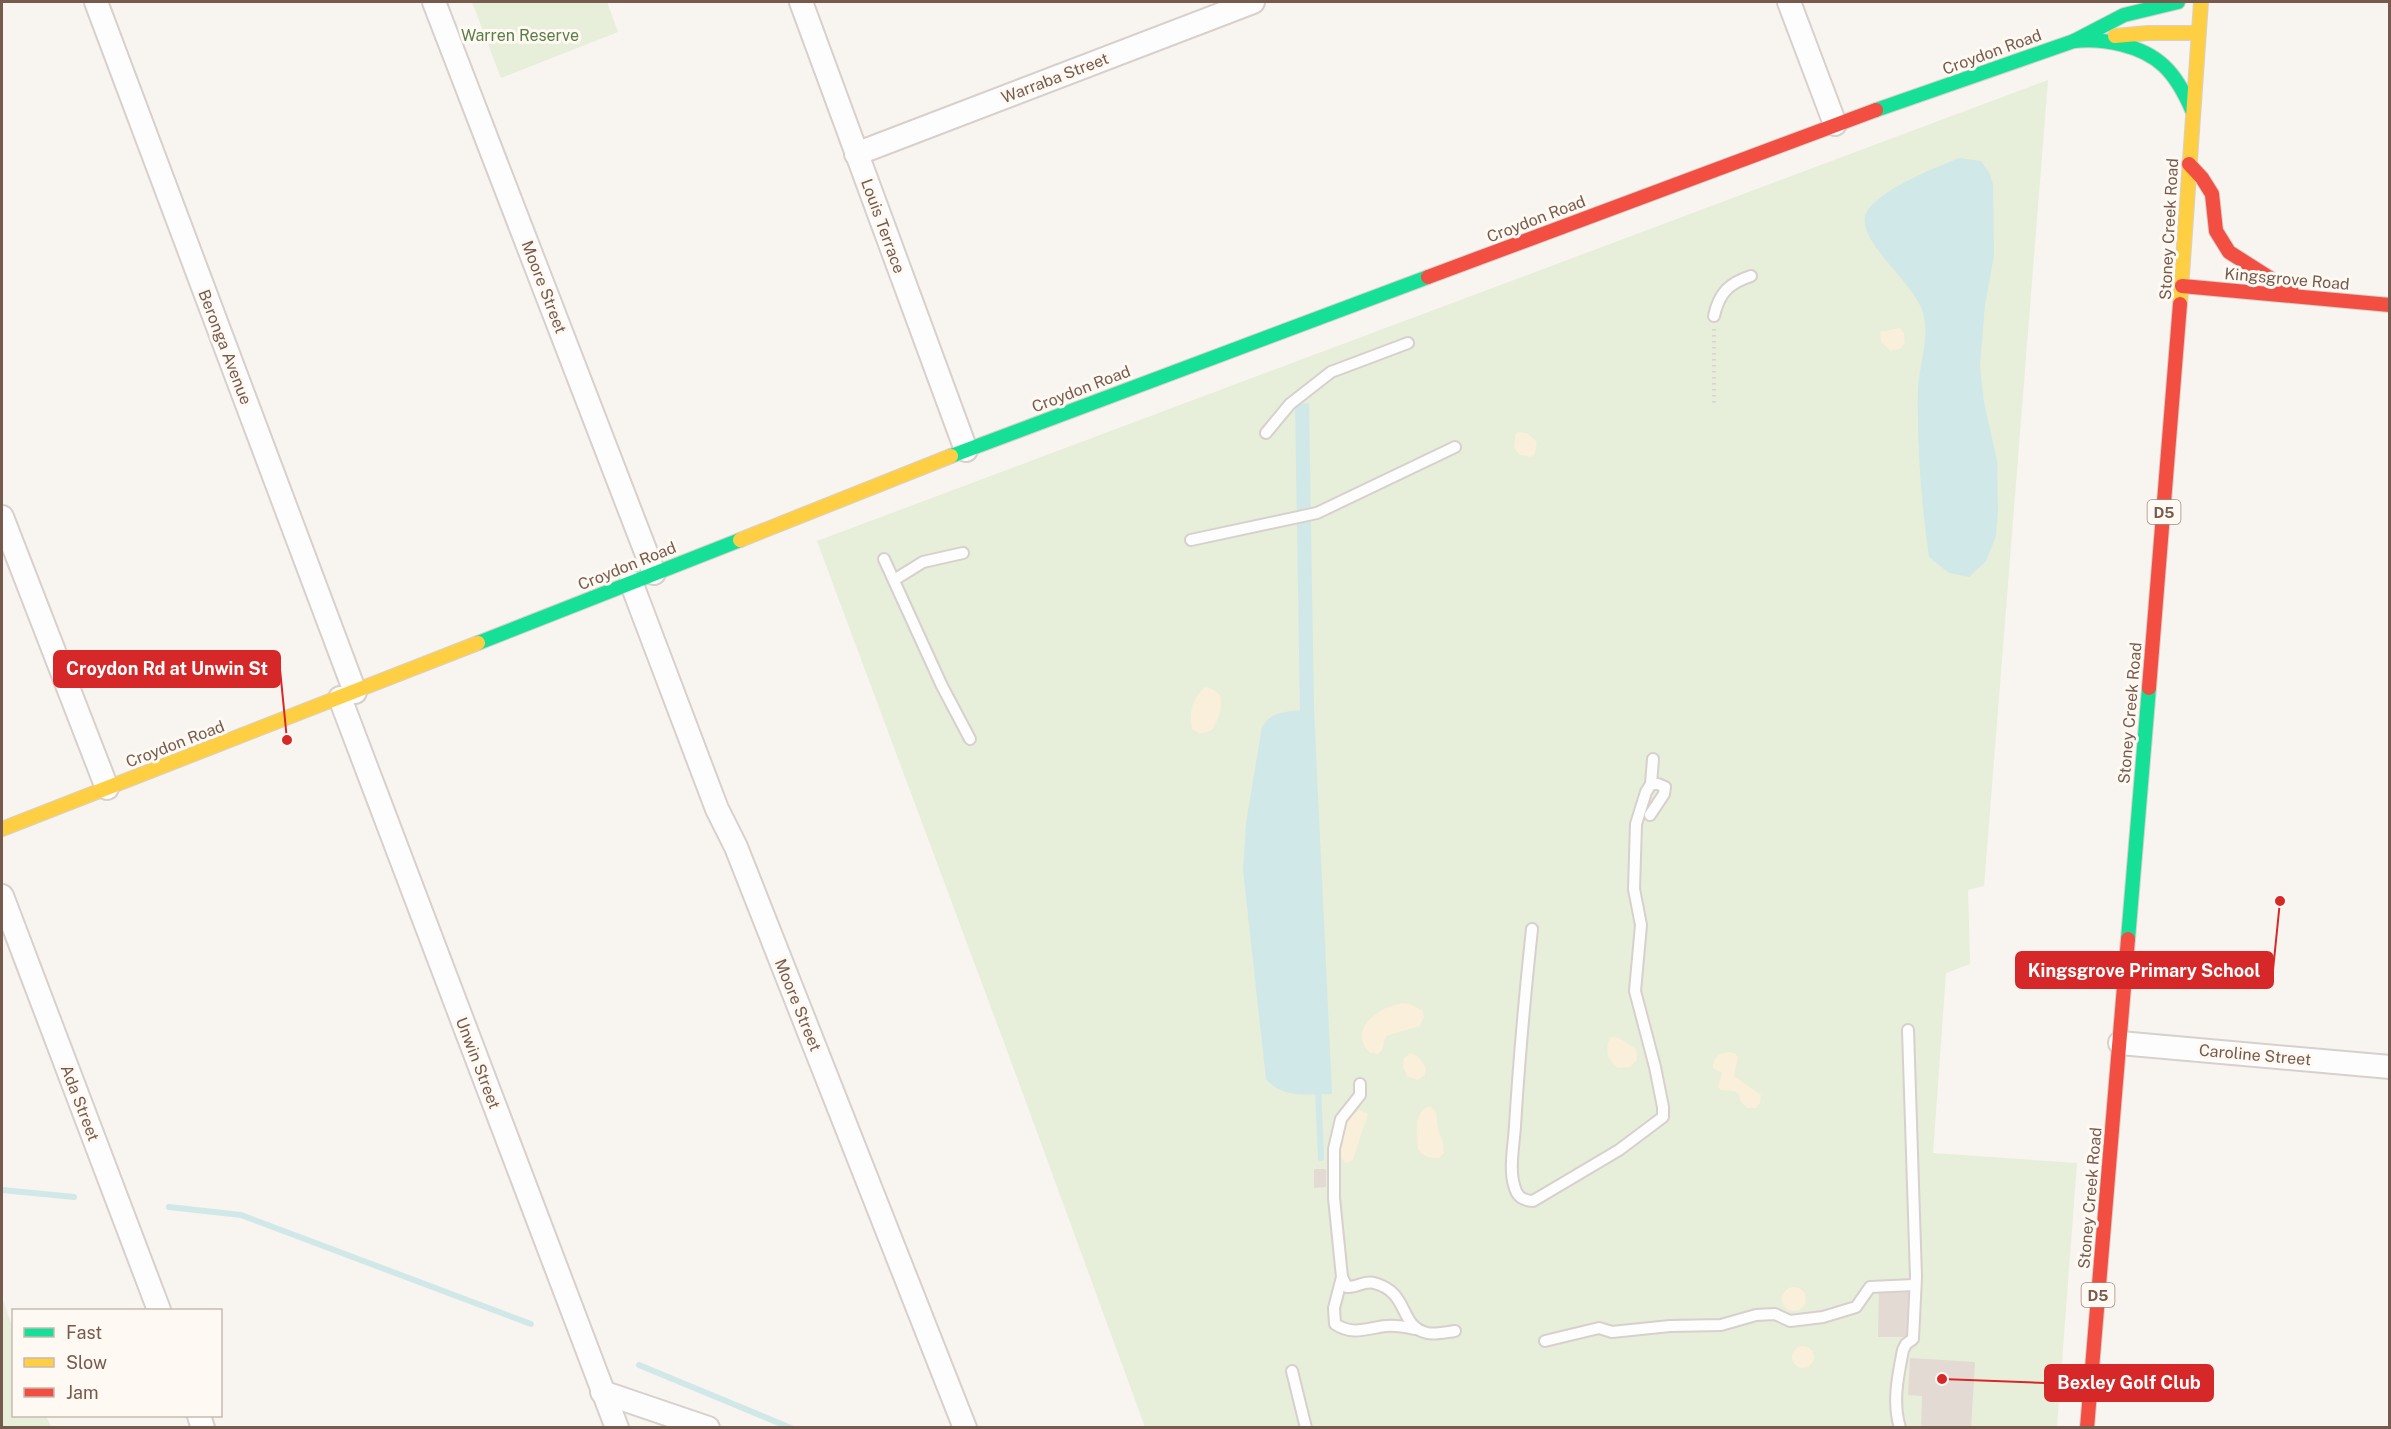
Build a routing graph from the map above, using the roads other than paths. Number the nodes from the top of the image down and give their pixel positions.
1 (96, 2) edge
2 (434, 2) edge
3 (801, 2) edge
4 (1253, 2) edge
5 (1788, 2) edge
6 (2178, 2) edge
7 (2201, 2) edge
8 (2198, 33) junction
9 (2081, 40) junction
10 (2192, 111) junction
11 (1835, 124) junction
12 (856, 154) junction
13 (2189, 164) junction
14 (1751, 276) dead end
15 (2182, 286) junction
16 (2300, 297) junction
17 (2390, 305) edge
18 (1714, 316) road end
19 (1408, 343) dead end
20 (1266, 433) dead end
21 (1455, 447) dead end
22 (966, 450) junction
23 (2, 517) edge
24 (1191, 540) dead end
25 (963, 553) dead end
26 (884, 559) dead end
27 (654, 573) junction
28 (894, 580) junction
29 (631, 582) junction
30 (348, 695) junction
31 (970, 739) dead end
32 (1653, 759) dead end
33 (1651, 784) junction
34 (107, 788) junction
35 (1650, 815) dead end
36 (2, 829) edge
37 (2, 896) edge
38 (1532, 929) dead end
39 (1908, 1030) dead end
40 (2120, 1043) junction
41 (2390, 1067) edge
42 (1360, 1084) dead end
43 (1342, 1278) junction
44 (1914, 1285) junction
45 (158, 1309) edge
46 (1415, 1329) junction
47 (1455, 1331) dead end
48 (1545, 1341) dead end
49 (1292, 1371) dead end
50 (602, 1392) junction
51 (617, 1428) edge
52 (708, 1428) edge
53 (965, 1428) edge
54 (1306, 1428) edge
55 (1900, 1428) edge
56 (2087, 1428) edge

1 - 30 street, Beronga Avenue
2 - 27 street, Moore Street
3 - 12 street, Louis Terrace
4 - 12 street, Warraba Street
5 - 11 street
6 - 9 main road, Croydon Road
7 - 8 main road, Stoney Creek Road / D5
8 - 9 main road, Croydon Road
8 - 10 main road, Stoney Creek Road / D5
9 - 10 main road
9 - 11 main road, Croydon Road
10 - 13 main road, Stoney Creek Road / D5
11 - 22 main road, Croydon Road
12 - 22 street, Louis Terrace
13 - 15 main road, Stoney Creek Road / D5
13 - 16 main road
14 - 18 lane
15 - 16 main road, Kingsgrove Road
15 - 40 main road, Stoney Creek Road / D5
16 - 17 main road, Kingsgrove Road
19 - 20 lane
21 - 24 lane
22 - 27 main road, Croydon Road
23 - 34 street
25 - 28 lane
26 - 28 lane
27 - 29 main road, Croydon Road
28 - 31 lane
29 - 30 main road, Croydon Road
29 - 53 street, Moore Street
30 - 34 main road, Croydon Road
30 - 50 street, Unwin Street
32 - 33 lane
33 - 35 lane
33 - 38 lane
34 - 36 main road, Croydon Road
37 - 45 street, Ada Street
39 - 44 lane
40 - 41 street, Caroline Street
40 - 56 main road, Stoney Creek Road / D5
42 - 43 lane
43 - 46 lane
43 - 46 lane
44 - 48 lane
44 - 55 lane
46 - 47 lane
49 - 54 lane
50 - 51 street, Unwin Street
50 - 52 street

